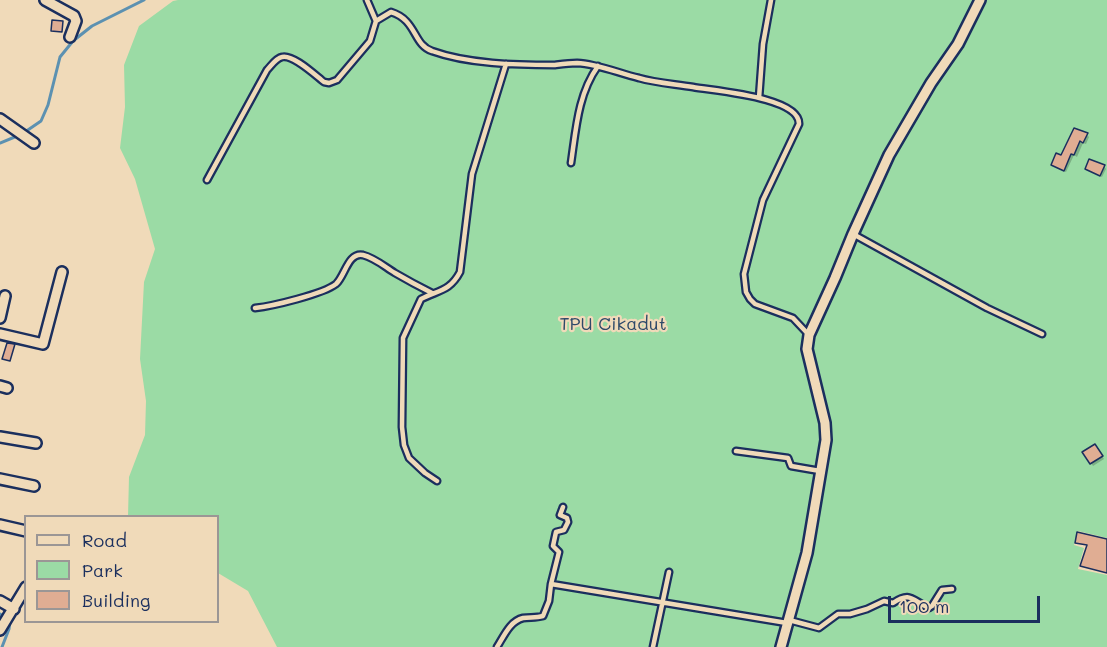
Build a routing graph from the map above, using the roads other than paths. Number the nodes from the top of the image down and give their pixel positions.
1 (45, 0) edge
2 (367, 0) edge
3 (771, 0) edge
4 (980, 0) edge
5 (376, 21) junction
6 (70, 37) dead end
7 (506, 64) junction
8 (598, 66) junction
9 (759, 98) junction
10 (0, 119) edge
11 (34, 143) dead end
12 (571, 163) dead end
13 (207, 180) dead end
14 (853, 234) junction
15 (62, 272) dead end
16 (432, 293) junction
17 (5, 296) dead end
18 (255, 308) dead end
19 (0, 318) edge
20 (0, 334) edge
21 (1042, 334) dead end
22 (809, 335) junction
23 (0, 437) edge
24 (36, 443) dead end
25 (736, 451) dead end
26 (820, 471) junction
27 (0, 479) edge
28 (437, 481) dead end
29 (34, 486) dead end
30 (562, 507) dead end
31 (0, 525) edge
32 (24, 531) edge
33 (669, 572) dead end
34 (551, 584) junction
35 (952, 589) dead end
36 (24, 591) edge
37 (0, 601) edge
38 (664, 602) junction
39 (14, 609) junction
40 (788, 621) junction
41 (1, 626) edge
42 (497, 647) edge
43 (653, 647) edge
44 (781, 647) edge

1 - 6 street
2 - 5 lane
3 - 9 lane
4 - 14 street
5 - 7 lane
5 - 13 lane
7 - 8 lane
7 - 16 lane
8 - 9 lane
8 - 12 lane
9 - 22 lane
10 - 11 street
14 - 21 lane
14 - 22 street
15 - 20 street
16 - 18 lane
16 - 28 lane
17 - 19 street
22 - 26 street
23 - 24 street
25 - 26 lane
26 - 40 street
27 - 29 street
30 - 34 lane
31 - 32 street
33 - 38 lane
34 - 38 lane
34 - 42 lane
35 - 40 lane
36 - 39 street
37 - 39 street
38 - 40 lane
38 - 43 lane
39 - 41 street
40 - 44 street

